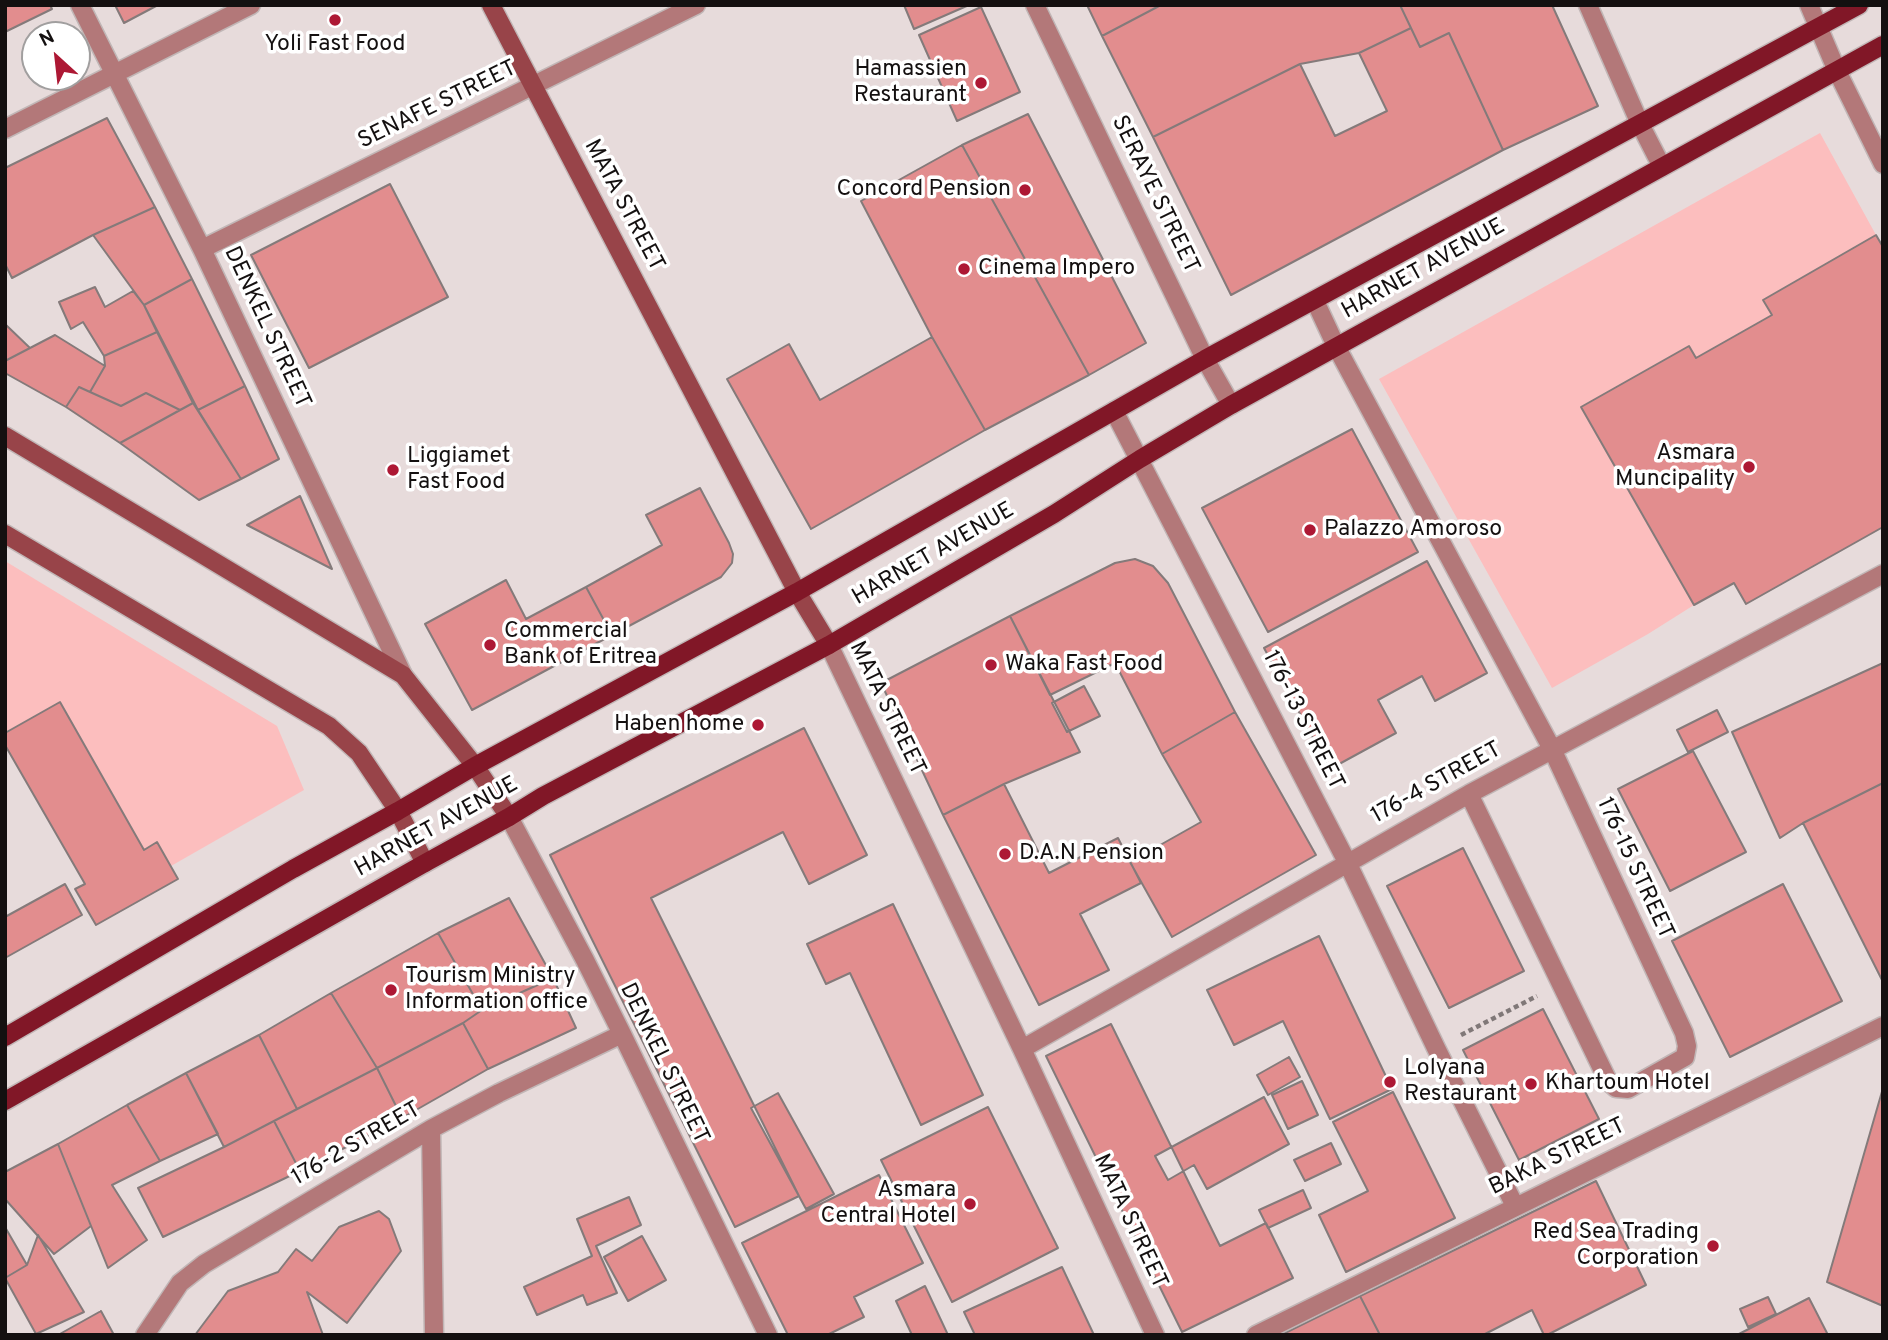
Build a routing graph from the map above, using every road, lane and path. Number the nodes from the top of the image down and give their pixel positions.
1 (79, 5) edge
2 (251, 5) edge
3 (491, 5) edge
4 (696, 5) edge
5 (1035, 5) edge
6 (1588, 5) edge
7 (1809, 5) edge
8 (1859, 5) edge
9 (1819, 27) junction
10 (1883, 46) edge
11 (1837, 71) junction
12 (113, 76) junction
13 (532, 87) junction
14 (1640, 124) junction
15 (5, 129) edge
16 (1883, 164) edge
17 (1662, 167) junction
18 (202, 249) junction
19 (1315, 301) junction
20 (1336, 346) junction
21 (1205, 359) junction
22 (1231, 405) junction
23 (1114, 411) junction
24 (5, 436) edge
25 (1140, 459) junction
26 (5, 534) edge
27 (1883, 574) edge
28 (797, 592) junction
29 (829, 645) junction
30 (402, 675) junction
31 (1552, 749) junction
32 (475, 766) junction
33 (1469, 794) junction
34 (398, 811) junction
35 (509, 817) junction
36 (1348, 862) junction
37 (425, 863) junction
38 (1560, 984) junction
39 (1883, 1026) edge
40 (622, 1034) junction
41 (5, 1037) edge
42 (1022, 1048) junction
43 (1436, 1048) junction
44 (5, 1101) edge
45 (431, 1129) junction
46 (1515, 1206) junction
47 (145, 1335) edge
48 (434, 1335) edge
49 (768, 1335) edge
50 (1155, 1335) edge
51 (1256, 1335) edge

1 - 12 street, DENKEL STREET
2 - 12 street
3 - 13 main road, MATA STREET
4 - 13 street, SENAFE STREET
5 - 21 street, SERAYE STREET
6 - 14 street
7 - 9 street
8 - 9 main road, HARNET AVENUE
9 - 11 street
9 - 14 main road, HARNET AVENUE
10 - 11 main road, HARNET AVENUE
11 - 16 street
11 - 17 main road, HARNET AVENUE
12 - 15 street
12 - 18 street, DENKEL STREET
13 - 18 street, SENAFE STREET
13 - 28 main road, MATA STREET
14 - 17 street
14 - 19 main road, HARNET AVENUE
17 - 20 main road, HARNET AVENUE
18 - 30 street, DENKEL STREET
19 - 20 street, 176-15 STREET
19 - 21 main road, HARNET AVENUE
20 - 22 main road, HARNET AVENUE
20 - 31 street, 176-15 STREET
21 - 22 street, SERAYE STREET
21 - 23 main road, HARNET AVENUE
22 - 25 main road, HARNET AVENUE
23 - 25 street, 176-13 STREET
23 - 28 main road, HARNET AVENUE
24 - 30 main road
25 - 29 main road, HARNET AVENUE
25 - 36 street, 176-13 STREET
26 - 34 main road
27 - 31 street, 176-4 STREET
28 - 29 main road, MATA STREET
28 - 32 main road, HARNET AVENUE
29 - 35 main road, HARNET AVENUE
29 - 42 street, MATA STREET
30 - 32 main road
31 - 33 street, 176-4 STREET
31 - 38 street, 176-15 STREET
32 - 34 main road, HARNET AVENUE
32 - 35 main road
33 - 36 street, 176-4 STREET
33 - 38 street, 176-15 STREET
34 - 37 main road
34 - 41 main road, HARNET AVENUE
35 - 37 main road, HARNET AVENUE
35 - 40 street, DENKEL STREET
36 - 42 street, 176-4 STREET
36 - 43 street, 176-13 STREET
37 - 44 main road, HARNET AVENUE
38 - 43 path
39 - 46 street, BAKA STREET
40 - 45 street, 176-2 STREET
40 - 49 street, DENKEL STREET
42 - 50 street, MATA STREET
43 - 46 street, 176-13 STREET
45 - 47 street, 176-2 STREET
45 - 48 street
46 - 51 street, BAKA STREET

